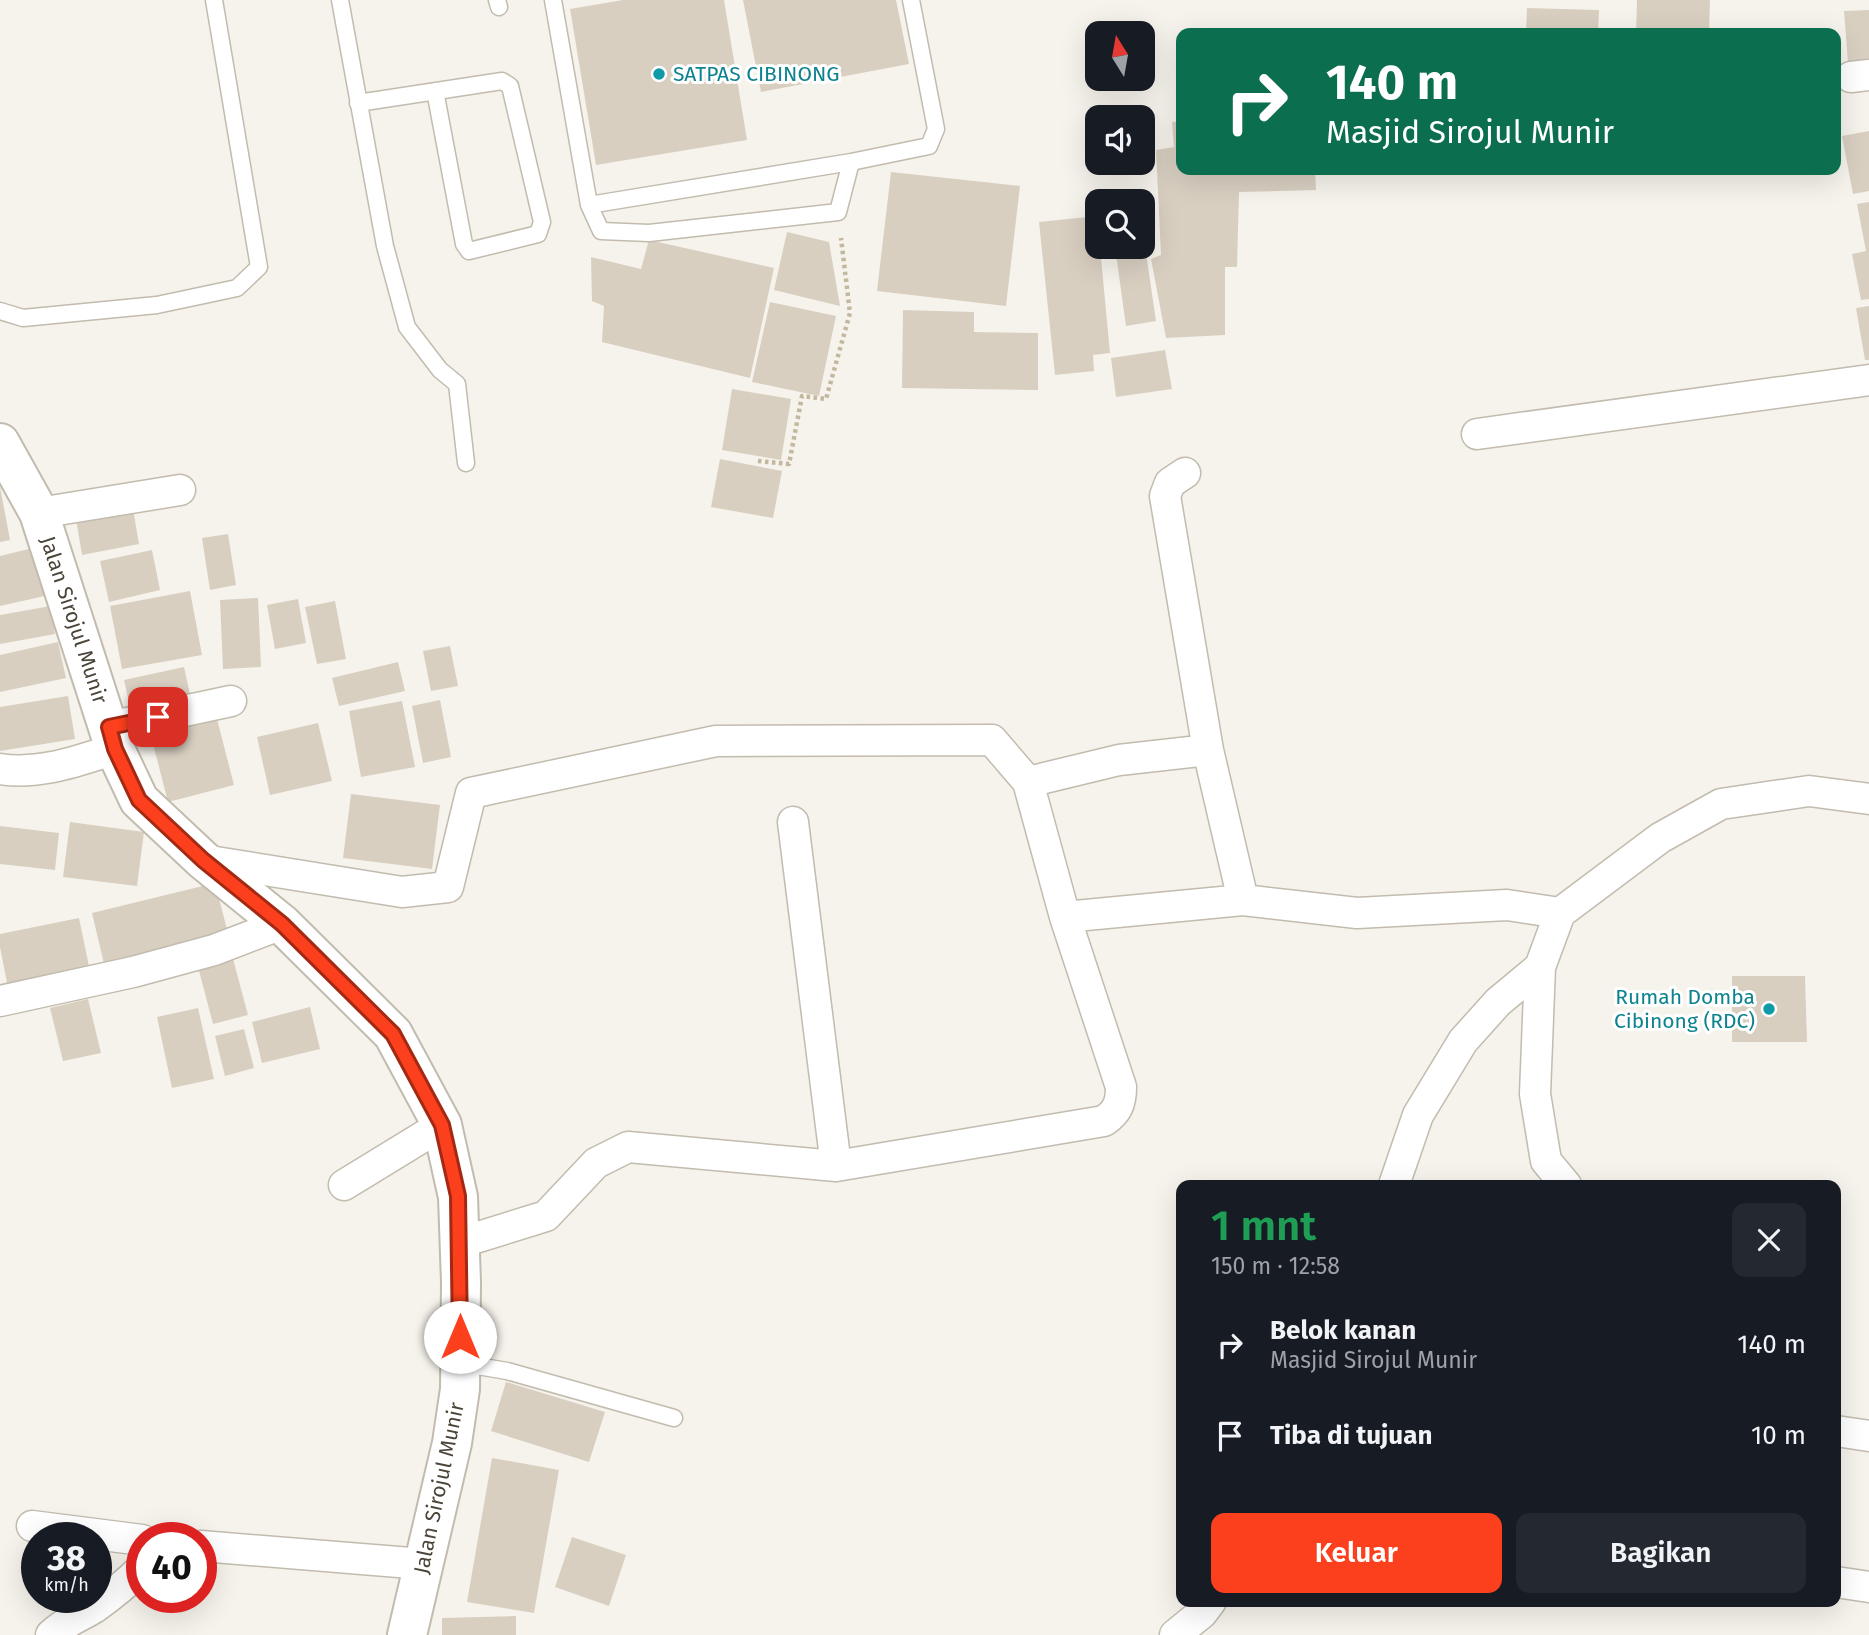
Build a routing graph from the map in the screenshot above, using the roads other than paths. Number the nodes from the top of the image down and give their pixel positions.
1 (214, 0) edge
2 (340, 0) edge
3 (553, 0) edge
4 (911, 0) edge
5 (435, 91) junction
6 (358, 103) junction
7 (851, 162) junction
8 (589, 205) junction
9 (0, 311) edge
10 (1869, 380) edge
11 (1478, 434) dead end
12 (0, 443) edge
13 (466, 463) dead end
14 (1185, 473) dead end
15 (180, 490) dead end
16 (39, 513) junction
17 (231, 701) dead end
18 (112, 738) junction
19 (1208, 750) junction
20 (0, 769) edge
21 (1028, 782) junction
22 (1869, 799) edge
23 (793, 822) dead end
24 (203, 860) junction
25 (1243, 900) junction
26 (1560, 913) junction
27 (1065, 918) junction
28 (282, 924) junction
29 (1540, 967) junction
30 (2, 1000) edge
31 (442, 1125) junction
32 (836, 1166) junction
33 (1396, 1180) edge
34 (1562, 1180) edge
35 (344, 1185) dead end
36 (459, 1243) junction
37 (460, 1363) junction
38 (674, 1418) dead end
39 (1841, 1432) edge
40 (1869, 1436) edge
41 (217, 1547) edge
42 (423, 1564) junction
43 (1841, 1583) edge
44 (126, 1584) edge
45 (1869, 1587) edge
46 (1207, 1607) edge
47 (51, 1635) edge
48 (407, 1635) edge
49 (1175, 1635) edge

1 - 9 lane
2 - 6 lane
3 - 8 lane
4 - 7 lane
5 - 5 lane
5 - 6 lane
6 - 13 lane
7 - 8 lane
7 - 8 lane
10 - 11 street
12 - 16 street, Jalan Sirojul Munir
14 - 19 street
15 - 16 street
16 - 18 street, Jalan Sirojul Munir
17 - 18 street
18 - 20 street
18 - 24 street, Jalan Sirojul Munir
19 - 21 street
19 - 25 street
21 - 24 street
21 - 27 street
22 - 26 street
23 - 32 street
24 - 28 street, Jalan Sirojul Munir
25 - 26 street
25 - 27 street
26 - 29 street
27 - 32 street
28 - 30 street
28 - 31 street, Jalan Sirojul Munir
29 - 33 street
29 - 34 street
31 - 35 street
31 - 36 street, Jalan Sirojul Munir
32 - 36 street
36 - 37 street, Jalan Sirojul Munir
37 - 38 lane
37 - 42 street, Jalan Sirojul Munir
39 - 40 street
41 - 42 street
42 - 48 street, Jalan Sirojul Munir
43 - 45 street
44 - 47 street
46 - 49 street

